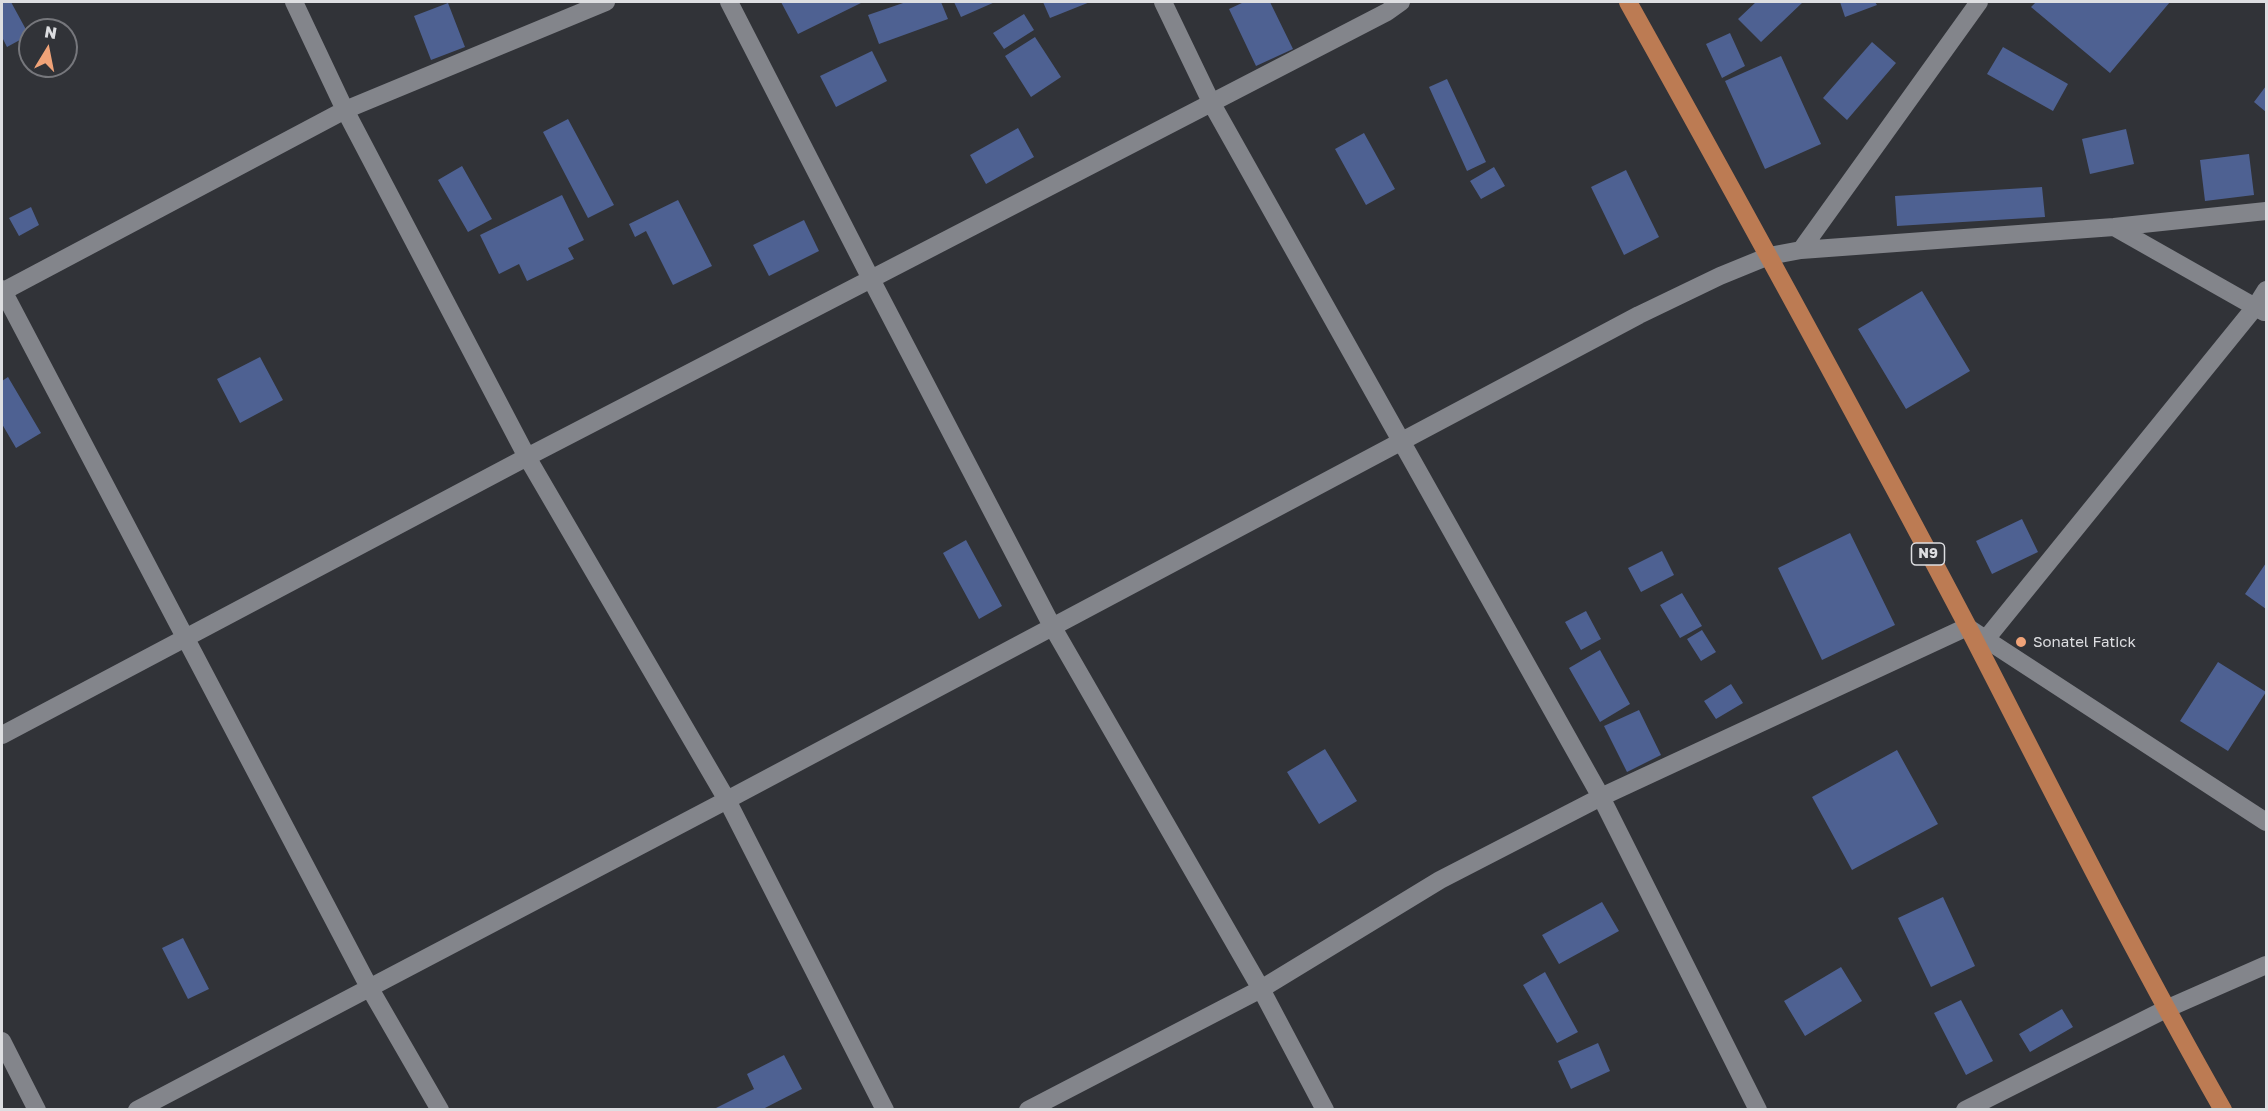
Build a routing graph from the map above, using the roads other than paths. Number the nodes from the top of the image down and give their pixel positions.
1 (294, 2) edge
2 (606, 2) edge
3 (729, 2) edge
4 (1163, 2) edge
5 (1401, 2) edge
6 (1629, 2) edge
7 (1979, 2) edge
8 (1212, 104) junction
9 (345, 110) junction
10 (2266, 211) edge
11 (2114, 227) junction
12 (1801, 250) junction
13 (1769, 256) junction
14 (872, 280) junction
15 (2266, 290) edge
16 (2, 291) edge
17 (2261, 310) edge
18 (1402, 441) junction
19 (527, 457) junction
20 (1052, 626) junction
21 (1967, 627) junction
22 (186, 638) junction
23 (1986, 639) junction
24 (2, 735) edge
25 (1601, 796) junction
26 (727, 800) junction
27 (2266, 822) edge
28 (2266, 965) edge
29 (369, 987) junction
30 (1261, 989) junction
31 (2166, 1009) junction
32 (2, 1041) edge
33 (37, 1110) edge
34 (137, 1110) edge
35 (440, 1110) edge
36 (885, 1110) edge
37 (1028, 1110) edge
38 (1325, 1110) edge
39 (1758, 1110) edge
40 (1965, 1110) edge
41 (2223, 1110) edge

1 - 9 street
2 - 9 street
3 - 14 street
4 - 8 street
5 - 8 street
6 - 13 main road, N9
7 - 12 street
8 - 14 street
8 - 18 street
9 - 16 street
9 - 19 street
10 - 11 street
11 - 12 street
11 - 17 street
12 - 13 street
13 - 18 street
13 - 21 main road, N9
14 - 19 street
14 - 20 street
15 - 17 street
16 - 22 street
17 - 23 street
18 - 20 street
18 - 25 street
19 - 22 street
19 - 26 street
20 - 26 street
20 - 30 street
21 - 23 street
21 - 25 street
21 - 31 main road, N9
22 - 24 street
22 - 29 street
23 - 27 street
25 - 30 street
25 - 39 street
26 - 29 street
26 - 36 street
28 - 31 street
29 - 34 street
29 - 35 street
30 - 37 street
30 - 38 street
31 - 40 street
31 - 41 main road, N9
32 - 33 street

